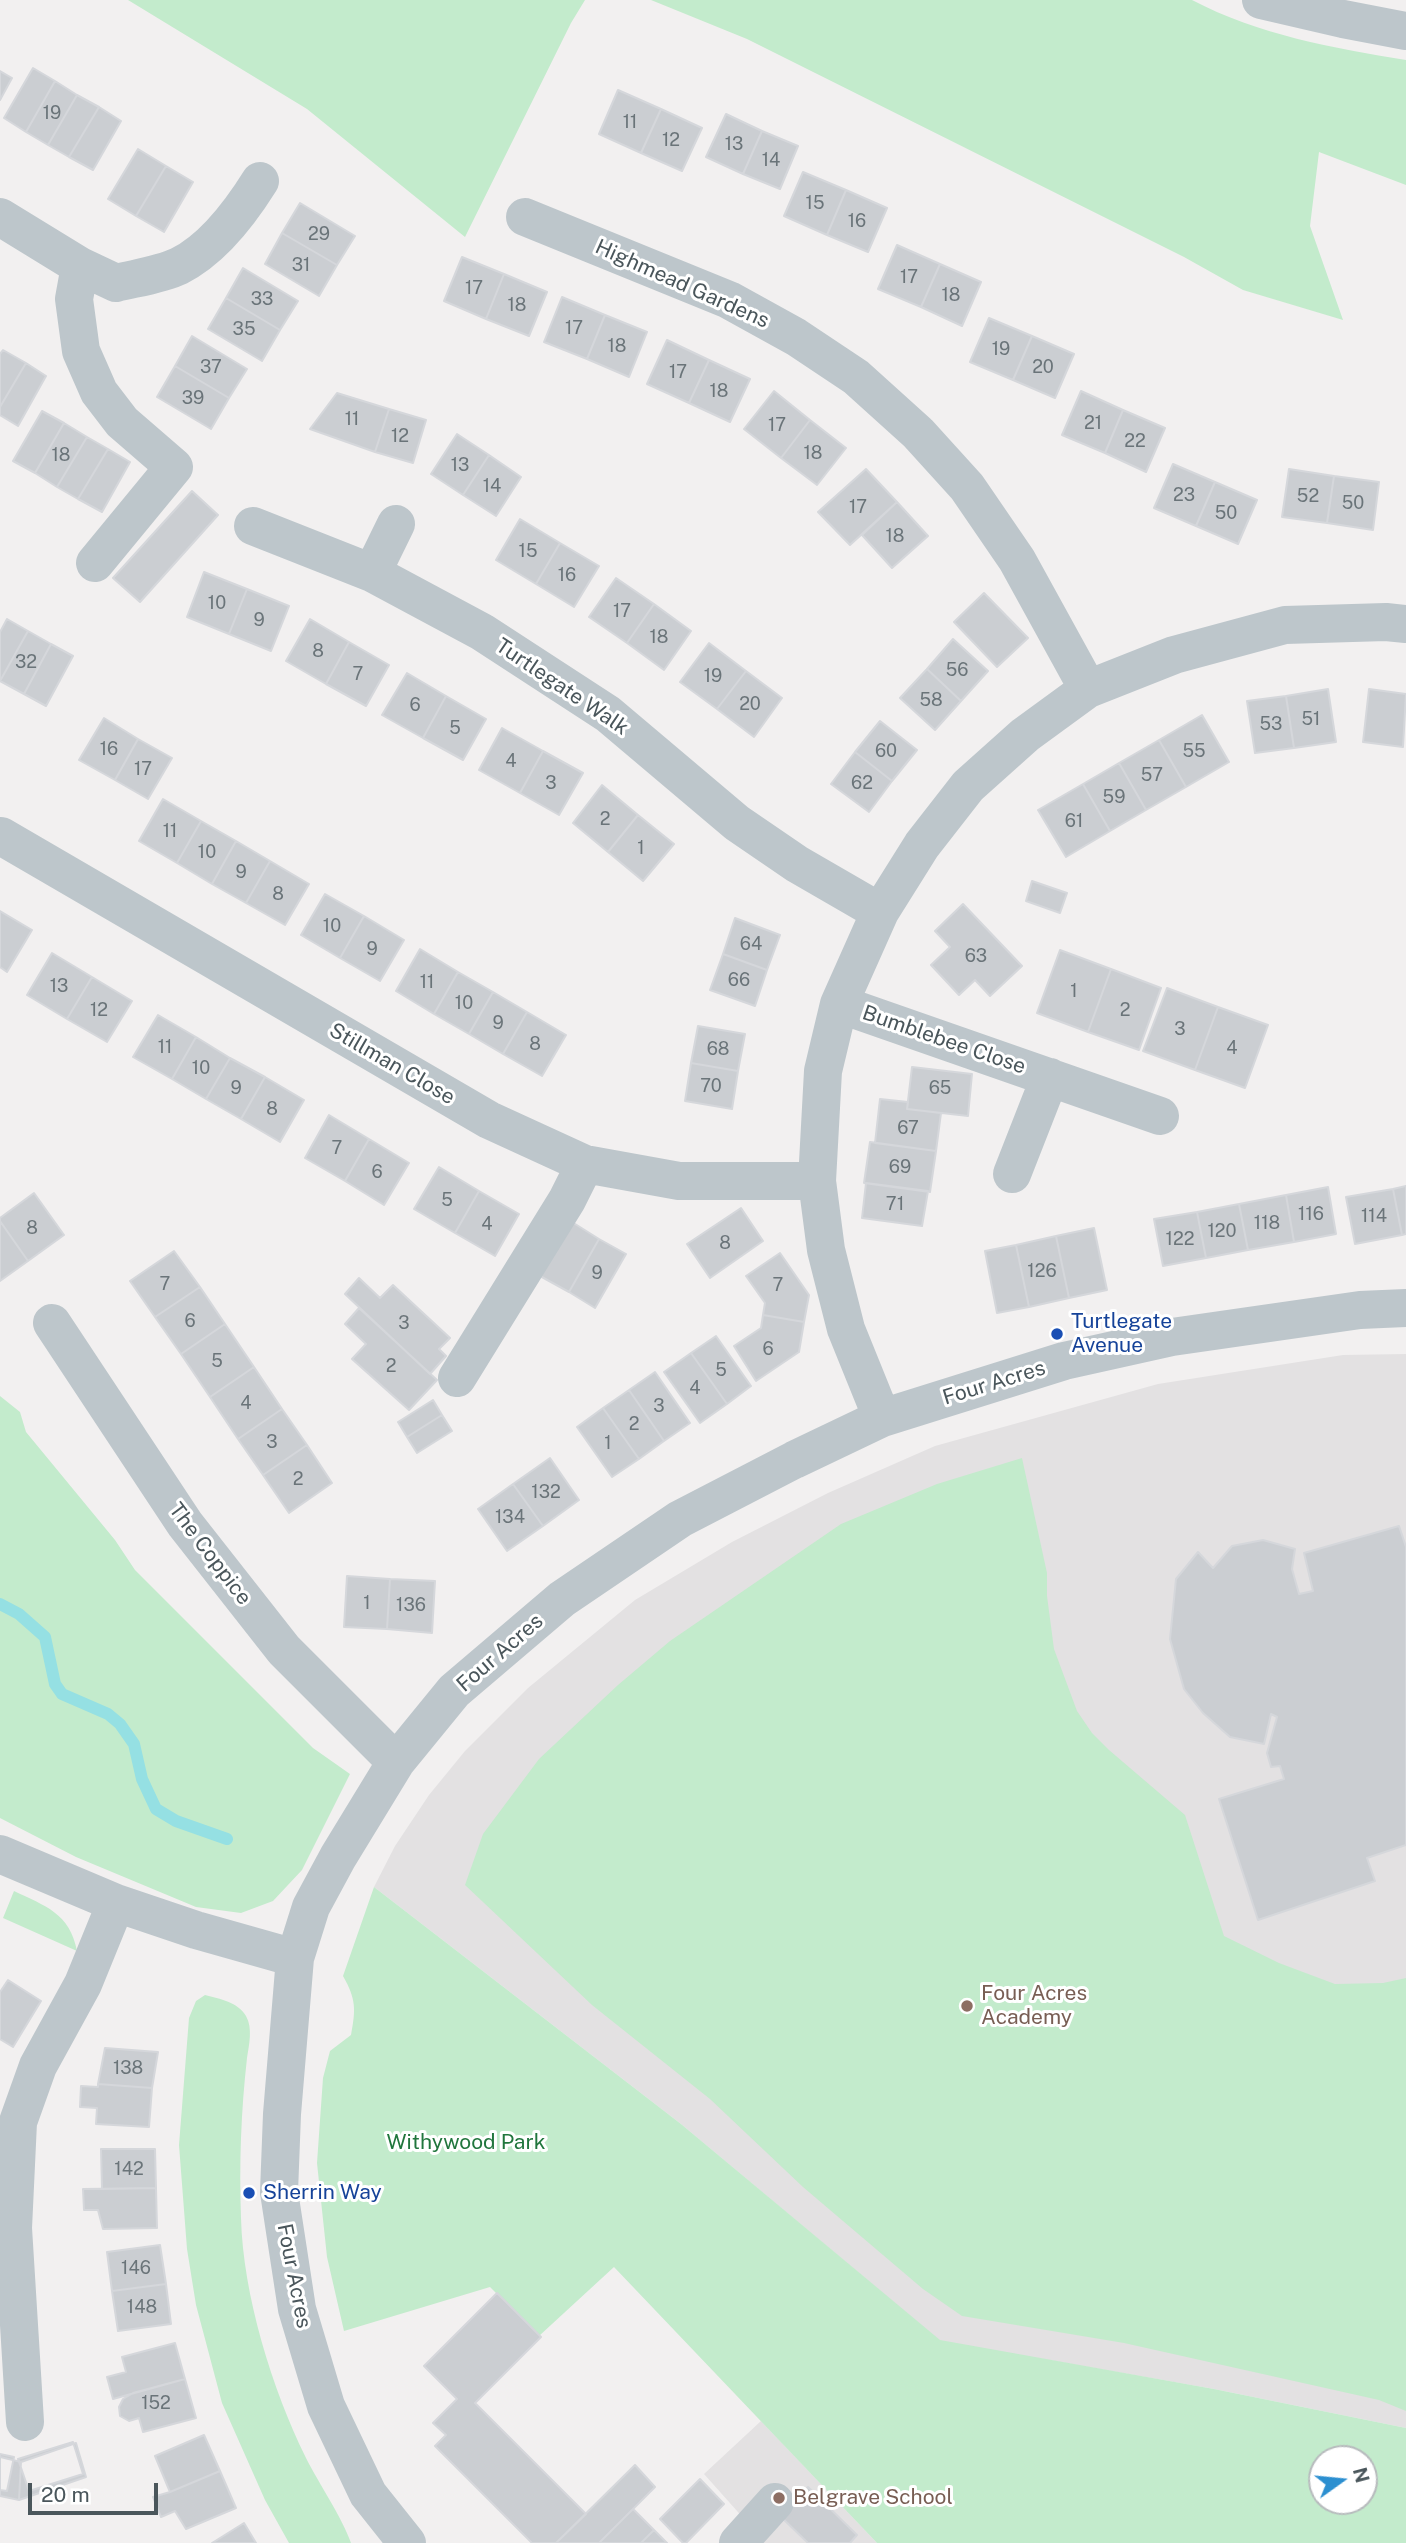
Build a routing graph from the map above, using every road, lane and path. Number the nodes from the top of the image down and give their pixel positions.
1 (1261, 0) edge
2 (1406, 31) edge
3 (260, 181) dead end
4 (0, 217) edge
5 (525, 217) dead end
6 (80, 266) junction
7 (396, 524) dead end
8 (253, 526) dead end
9 (95, 562) dead end
10 (372, 573) junction
11 (1406, 624) edge
12 (1088, 690) junction
13 (1, 836) edge
14 (880, 912) junction
15 (839, 1004) junction
16 (1050, 1077) junction
17 (1160, 1116) dead end
18 (585, 1164) junction
19 (1012, 1174) dead end
20 (817, 1181) junction
21 (1406, 1308) edge
22 (52, 1323) dead end
23 (457, 1378) dead end
24 (882, 1418) junction
25 (396, 1762) junction
26 (0, 1854) edge
27 (116, 1903) junction
28 (295, 1958) junction
29 (25, 2422) dead end
30 (775, 2502) dead end
31 (407, 2543) edge
32 (738, 2543) edge

1 - 2 street
3 - 6 street
4 - 6 street
5 - 12 street, Highmead Gardens
6 - 9 street
7 - 10 street
8 - 10 street, Turtlegate Walk
10 - 14 street, Turtlegate Walk
11 - 12 street
12 - 14 street
13 - 18 street, Stillman Close
14 - 15 street
15 - 16 street, Bumblebee Close
15 - 20 street
16 - 17 street, Bumblebee Close
16 - 19 street, Bumblebee Close
18 - 20 street, Stillman Close
18 - 23 street
20 - 24 street
21 - 24 street, Four Acres
22 - 25 street, The Coppice
24 - 25 street, Four Acres
25 - 28 street, Four Acres
26 - 27 street
27 - 28 street
27 - 29 street
28 - 31 street, Four Acres
30 - 32 street

